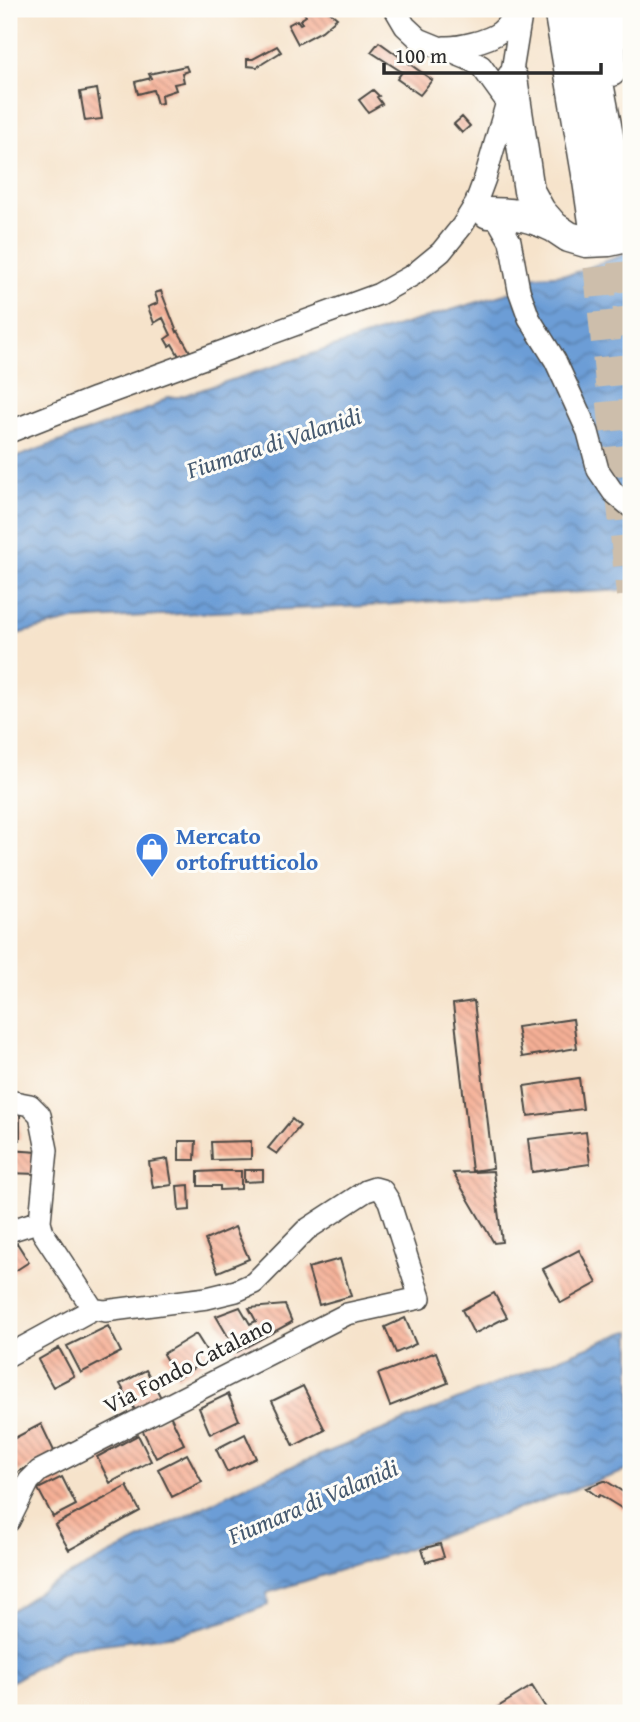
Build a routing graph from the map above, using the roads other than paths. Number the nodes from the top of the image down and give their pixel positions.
1 (395, 9) edge
2 (520, 9) edge
3 (547, 9) edge
4 (559, 9) edge
5 (584, 9) edge
6 (610, 9) edge
7 (438, 46) junction
8 (510, 90) junction
9 (600, 168) junction
10 (481, 209) junction
11 (614, 225) edge
12 (554, 227) junction
13 (9, 432) edge
14 (631, 507) edge
15 (9, 1101) edge
16 (40, 1221) junction
17 (9, 1231) edge
18 (93, 1309) junction
19 (9, 1355) edge
20 (9, 1521) edge

1 - 7 street
2 - 7 street
2 - 8 street
3 - 9 highway
4 - 9 highway
5 - 9 highway
6 - 9 highway
7 - 8 street
8 - 10 street
8 - 12 highway
9 - 11 highway
10 - 12 highway
10 - 13 street
10 - 14 street
11 - 12 highway
15 - 16 street
16 - 17 street
16 - 18 street
18 - 19 street
18 - 20 street, Via Fondo Catalano

